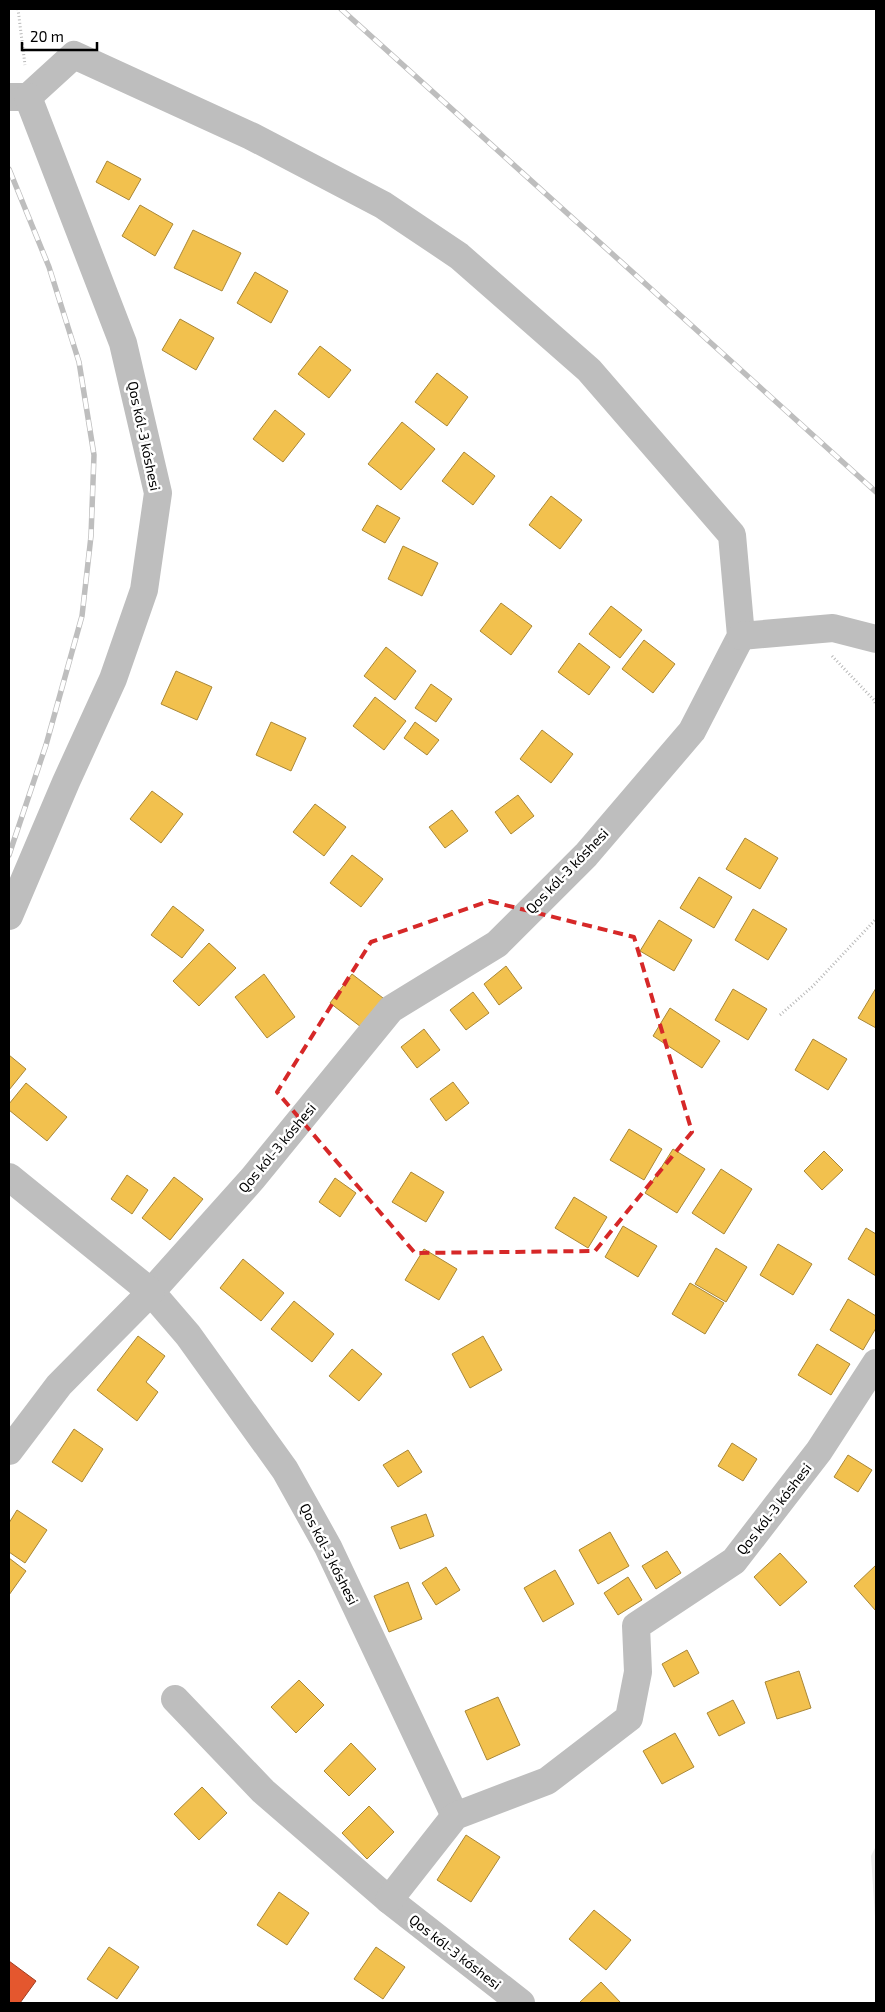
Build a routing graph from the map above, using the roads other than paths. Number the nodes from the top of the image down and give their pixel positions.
1 (18, 97) edge
2 (740, 636) junction
3 (876, 639) edge
4 (9, 916) edge
5 (9, 1177) edge
6 (151, 1292) junction
7 (876, 1363) edge
8 (9, 1451) edge
9 (175, 1699) dead end
10 (455, 1816) junction
11 (389, 1900) junction
12 (521, 2003) edge

1 - 2 street
1 - 4 street, Qos kól-3 kóshesi
2 - 3 street
2 - 6 street, Qos kól-3 kóshesi
5 - 6 street
6 - 8 street
6 - 10 street, Qos kól-3 kóshesi
7 - 10 street, Qos kól-3 kóshesi
9 - 11 street, Qos kól-3 kóshesi
10 - 11 street
11 - 12 street, Qos kól-3 kóshesi

